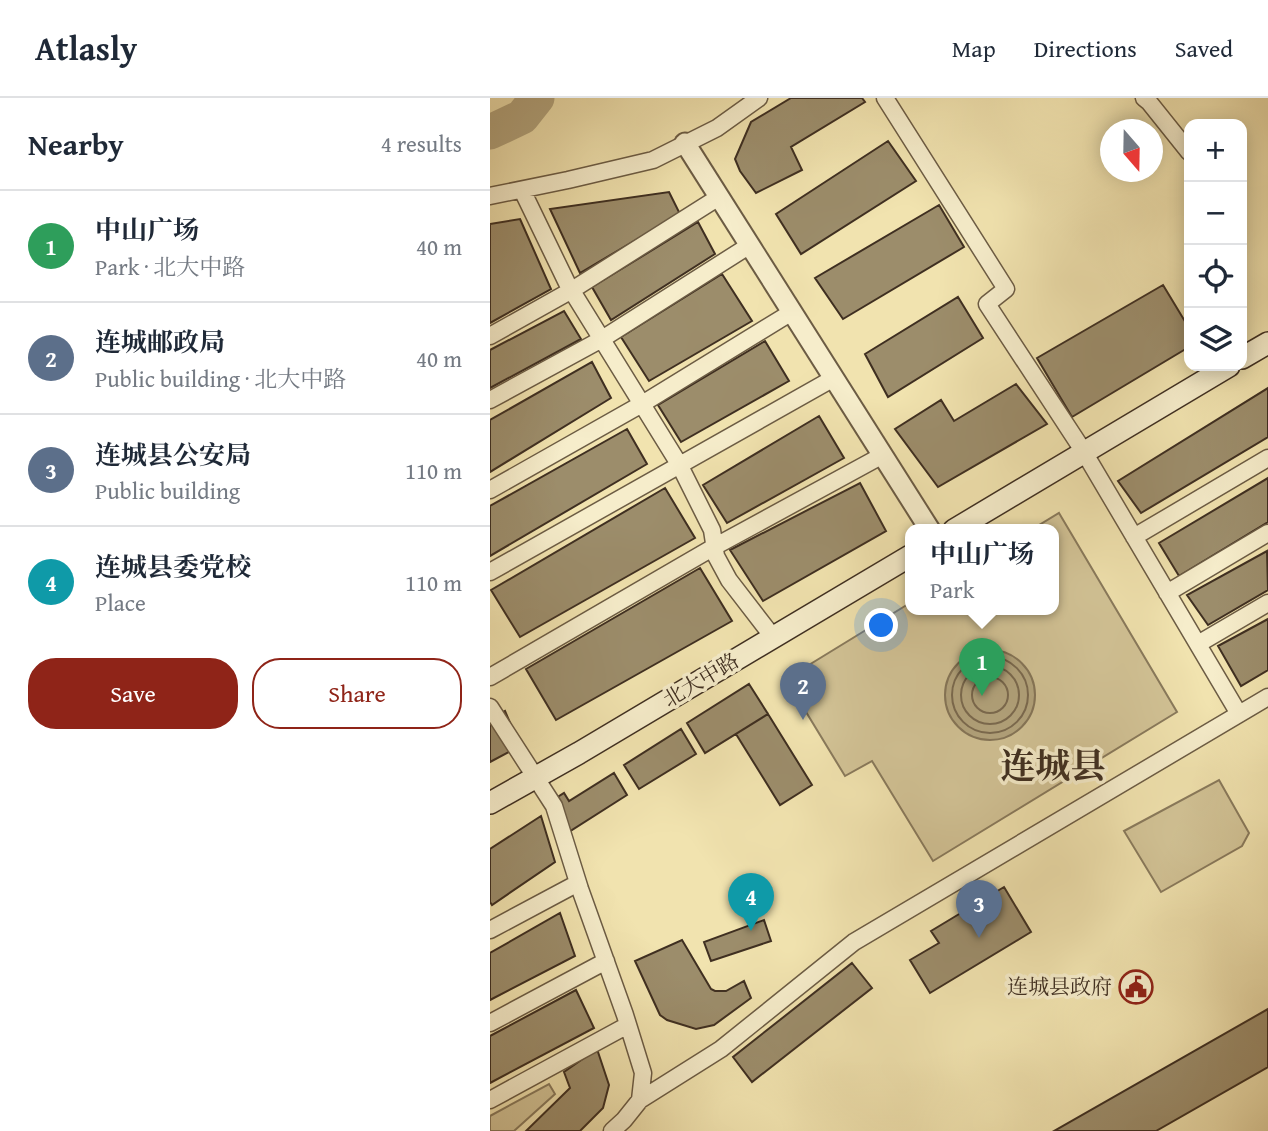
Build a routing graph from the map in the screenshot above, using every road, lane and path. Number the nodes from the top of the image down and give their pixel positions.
1 (759, 98) edge
2 (885, 98) edge
3 (1144, 98) edge
4 (685, 144) junction
5 (1184, 146) edge
6 (523, 190) junction
7 (490, 197) edge
8 (719, 197) junction
9 (750, 245) junction
10 (572, 290) junction
11 (792, 312) junction
12 (490, 336) edge
13 (602, 339) junction
14 (1268, 342) edge
15 (1247, 355) edge
16 (1221, 371) edge
17 (834, 378) junction
18 (490, 400) edge
19 (642, 404) junction
20 (1084, 452) junction
21 (883, 455) junction
22 (1268, 458) edge
23 (679, 464) junction
24 (490, 490) edge
25 (926, 524) edge
26 (964, 524) edge
27 (1268, 533) edge
28 (1134, 537) junction
29 (715, 547) junction
30 (905, 559) edge
31 (490, 572) edge
32 (1167, 593) junction
33 (1268, 603) edge
34 (773, 637) junction
35 (1198, 644) junction
36 (490, 677) edge
37 (1268, 697) edge
38 (490, 707) edge
39 (1239, 714) junction
40 (535, 776) junction
41 (490, 803) edge
42 (579, 883) junction
43 (490, 930) edge
44 (606, 961) junction
45 (490, 1023) edge
46 (628, 1025) junction
47 (490, 1100) edge
48 (640, 1100) junction
49 (612, 1131) edge

1 - 4 street
2 - 20 street
3 - 5 street
4 - 6 street
4 - 8 street
6 - 7 street
6 - 10 street
8 - 9 street
8 - 10 street
9 - 11 street
9 - 13 street
10 - 12 street
10 - 13 street
11 - 17 street
11 - 19 street
13 - 18 street
13 - 19 street
14 - 15 main road
16 - 20 main road
17 - 21 street
17 - 23 street
19 - 23 street
19 - 24 street
20 - 26 main road
20 - 28 street
21 - 25 street
21 - 29 street
22 - 28 street
23 - 29 street
23 - 31 street
27 - 32 street
28 - 32 street
29 - 34 street
29 - 36 street
30 - 34 main road, 北大中路
32 - 35 street
33 - 35 street
34 - 40 main road, 北大中路
35 - 39 street
37 - 39 street
38 - 40 street
39 - 48 street
40 - 41 main road, 北大中路
40 - 42 street
42 - 43 street
42 - 44 street
44 - 45 street
44 - 46 street
46 - 47 street
46 - 48 street
48 - 49 street

